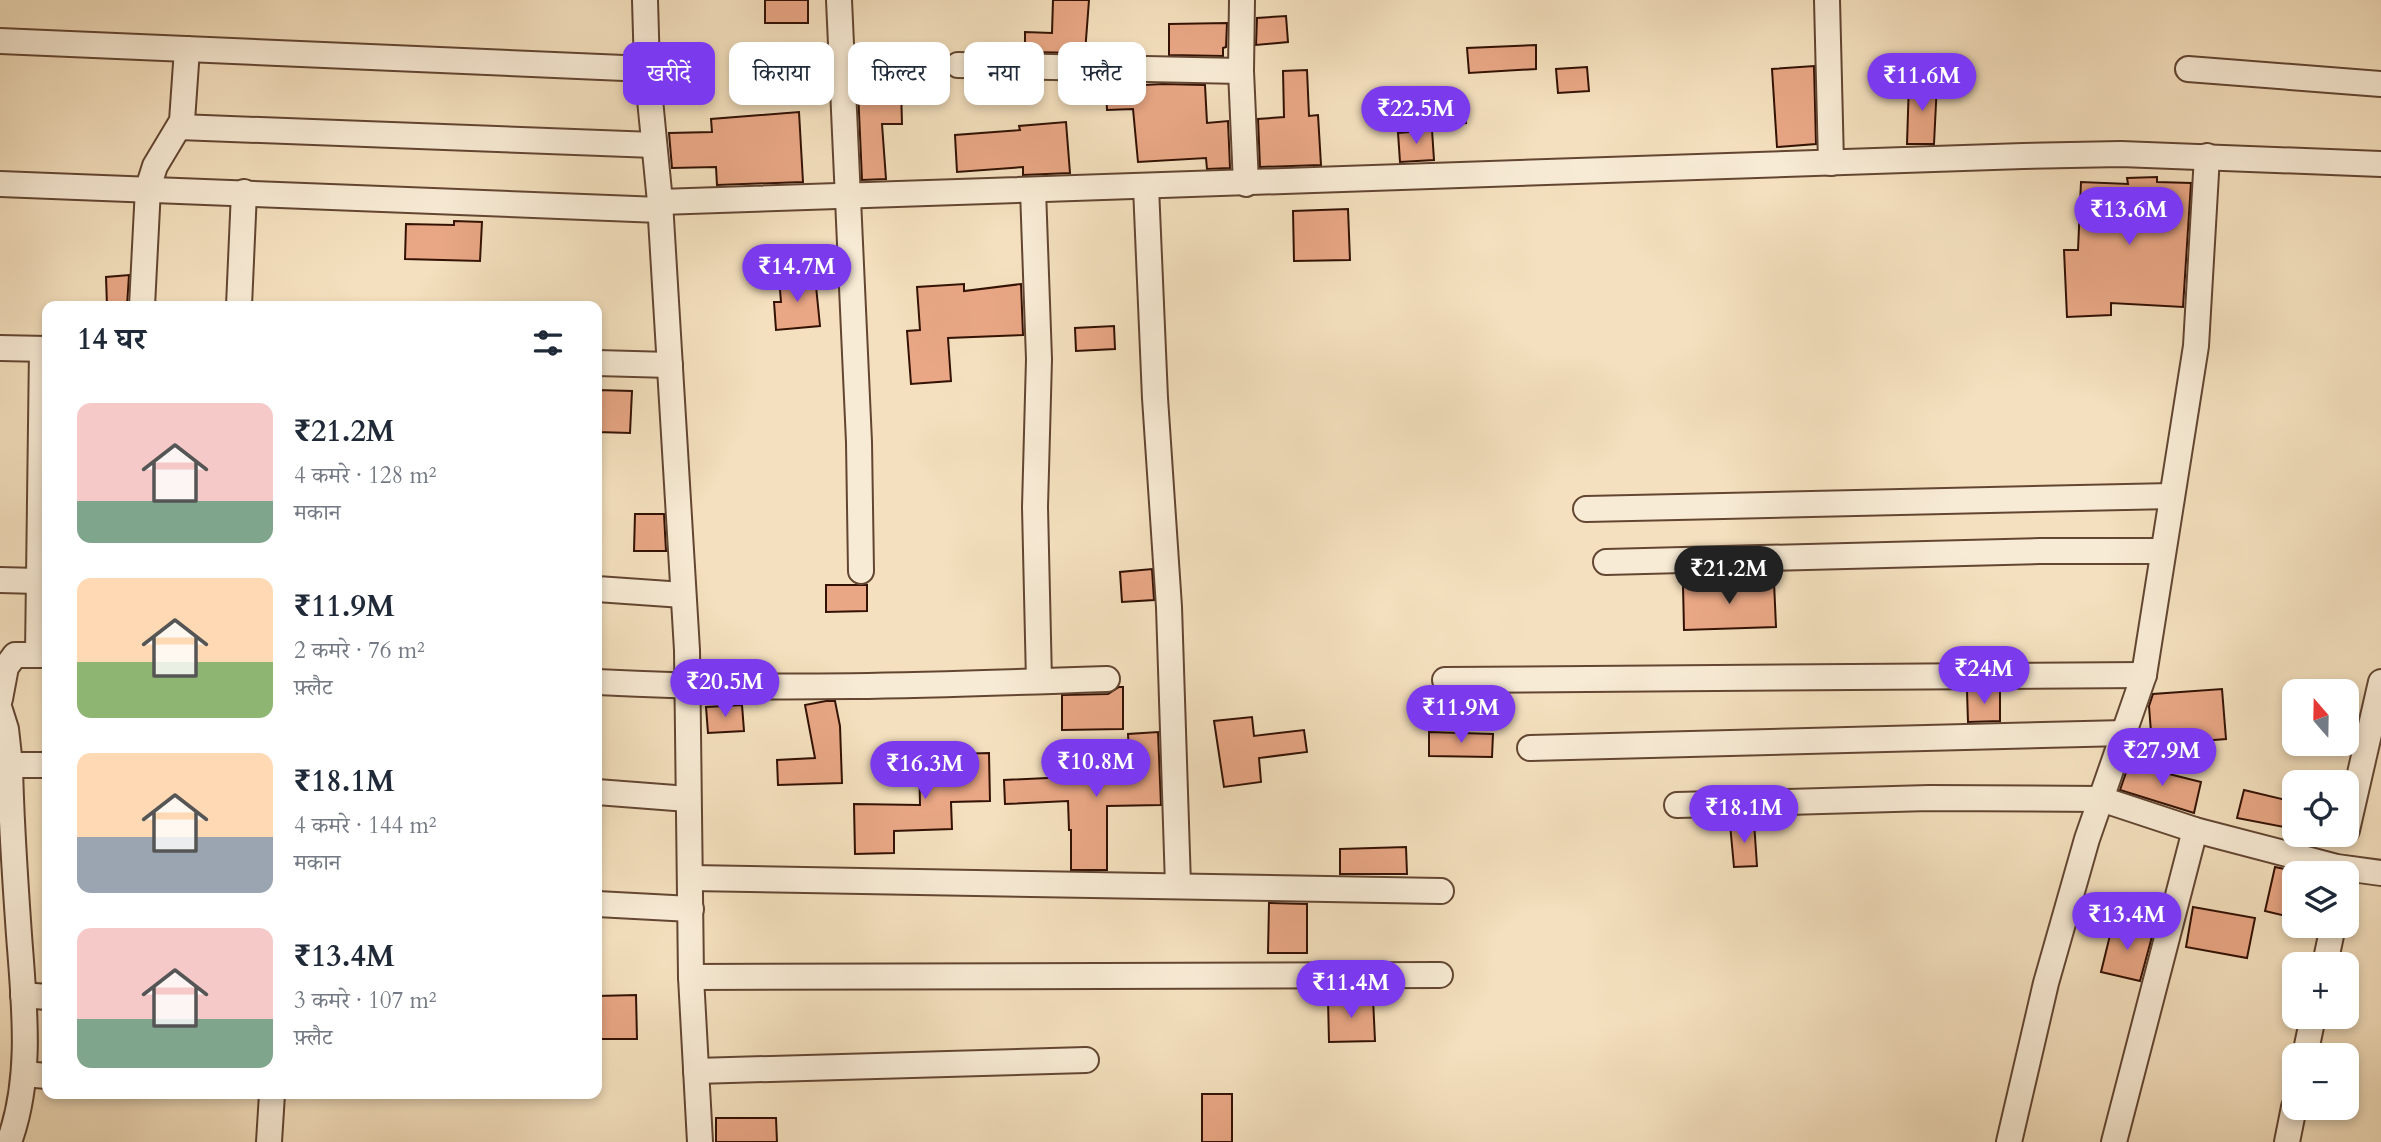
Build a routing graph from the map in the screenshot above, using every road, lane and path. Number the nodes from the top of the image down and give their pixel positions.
1 (645, 0) edge
2 (839, 0) edge
3 (1242, 0) edge
4 (1828, 0) edge
5 (0, 41) edge
6 (646, 42) edge
7 (187, 50) junction
8 (958, 65) dead end
9 (623, 68) edge
10 (2188, 69) dead end
11 (1241, 71) junction
12 (2381, 85) edge
13 (650, 105) edge
14 (179, 127) junction
15 (654, 145) junction
16 (2207, 156) junction
17 (1830, 163) junction
18 (2381, 163) edge
19 (0, 184) edge
20 (1246, 184) junction
21 (1146, 187) junction
22 (148, 188) junction
23 (1033, 190) junction
24 (244, 192) junction
25 (847, 196) junction
26 (660, 206) junction
27 (142, 301) edge
28 (239, 301) edge
29 (0, 348) edge
30 (42, 349) edge
31 (602, 363) edge
32 (670, 365) junction
33 (2172, 496) junction
34 (1586, 509) dead end
35 (2163, 551) junction
36 (42, 555) edge
37 (1606, 562) dead end
38 (861, 571) dead end
39 (0, 580) edge
40 (38, 581) junction
41 (602, 589) edge
42 (683, 595) junction
43 (42, 640) edge
44 (42, 655) edge
45 (2144, 675) junction
46 (1107, 679) dead end
47 (1445, 680) dead end
48 (1039, 681) junction
49 (602, 682) edge
50 (2381, 682) edge
51 (687, 687) junction
52 (0, 699) edge
53 (0, 710) edge
54 (2377, 723) edge
55 (2126, 733) junction
56 (1530, 748) dead end
57 (10, 765) junction
58 (42, 765) edge
59 (2359, 786) edge
60 (602, 792) edge
61 (688, 799) junction
62 (2101, 799) junction
63 (1677, 805) dead end
64 (2195, 830) junction
65 (2305, 861) edge
66 (2359, 872) edge
67 (2381, 873) edge
68 (691, 878) junction
69 (1178, 885) junction
70 (1441, 891) dead end
71 (602, 904) edge
72 (691, 909) junction
73 (1440, 975) dead end
74 (691, 977) junction
75 (35, 996) edge
76 (1086, 1060) dead end
77 (696, 1071) junction
78 (35, 1075) edge
79 (272, 1099) edge
80 (2291, 1120) edge
81 (9, 1142) edge
82 (269, 1142) edge
83 (700, 1142) edge
84 (2009, 1142) edge
85 (2114, 1142) edge
86 (2287, 1142) edge

1 - 6 street
2 - 25 street
3 - 11 street
4 - 17 street
5 - 7 street
7 - 9 street
7 - 14 street
8 - 11 street
10 - 12 street
11 - 20 street
13 - 15 street
14 - 15 street
14 - 22 street
15 - 26 street
16 - 17 street
16 - 18 street
16 - 33 street
17 - 20 street
19 - 22 street
20 - 21 street
21 - 23 street
21 - 69 street
22 - 24 street
22 - 27 street
23 - 25 street
23 - 48 street
24 - 26 street
24 - 28 street
25 - 26 street
25 - 38 street
26 - 32 street
29 - 30 street
31 - 32 street
32 - 42 street
33 - 34 street
33 - 35 street
35 - 37 street
35 - 45 street
36 - 40 street
39 - 40 street
40 - 43 street
41 - 42 street
42 - 51 street
44 - 52 street
45 - 47 street
45 - 55 street
46 - 48 street
48 - 51 street
49 - 51 street
50 - 54 street
51 - 61 street
53 - 57 street
54 - 59 street
55 - 56 street
55 - 62 street
57 - 58 street
57 - 75 street
60 - 61 street
61 - 68 street
62 - 63 street
62 - 64 street
62 - 84 street
64 - 65 street
64 - 85 street
66 - 67 street
68 - 69 street
68 - 72 street
69 - 70 street
71 - 72 street
72 - 74 street
73 - 74 street
74 - 77 street
75 - 78 street
76 - 77 street
77 - 83 street
78 - 81 street
79 - 82 street
80 - 86 street

